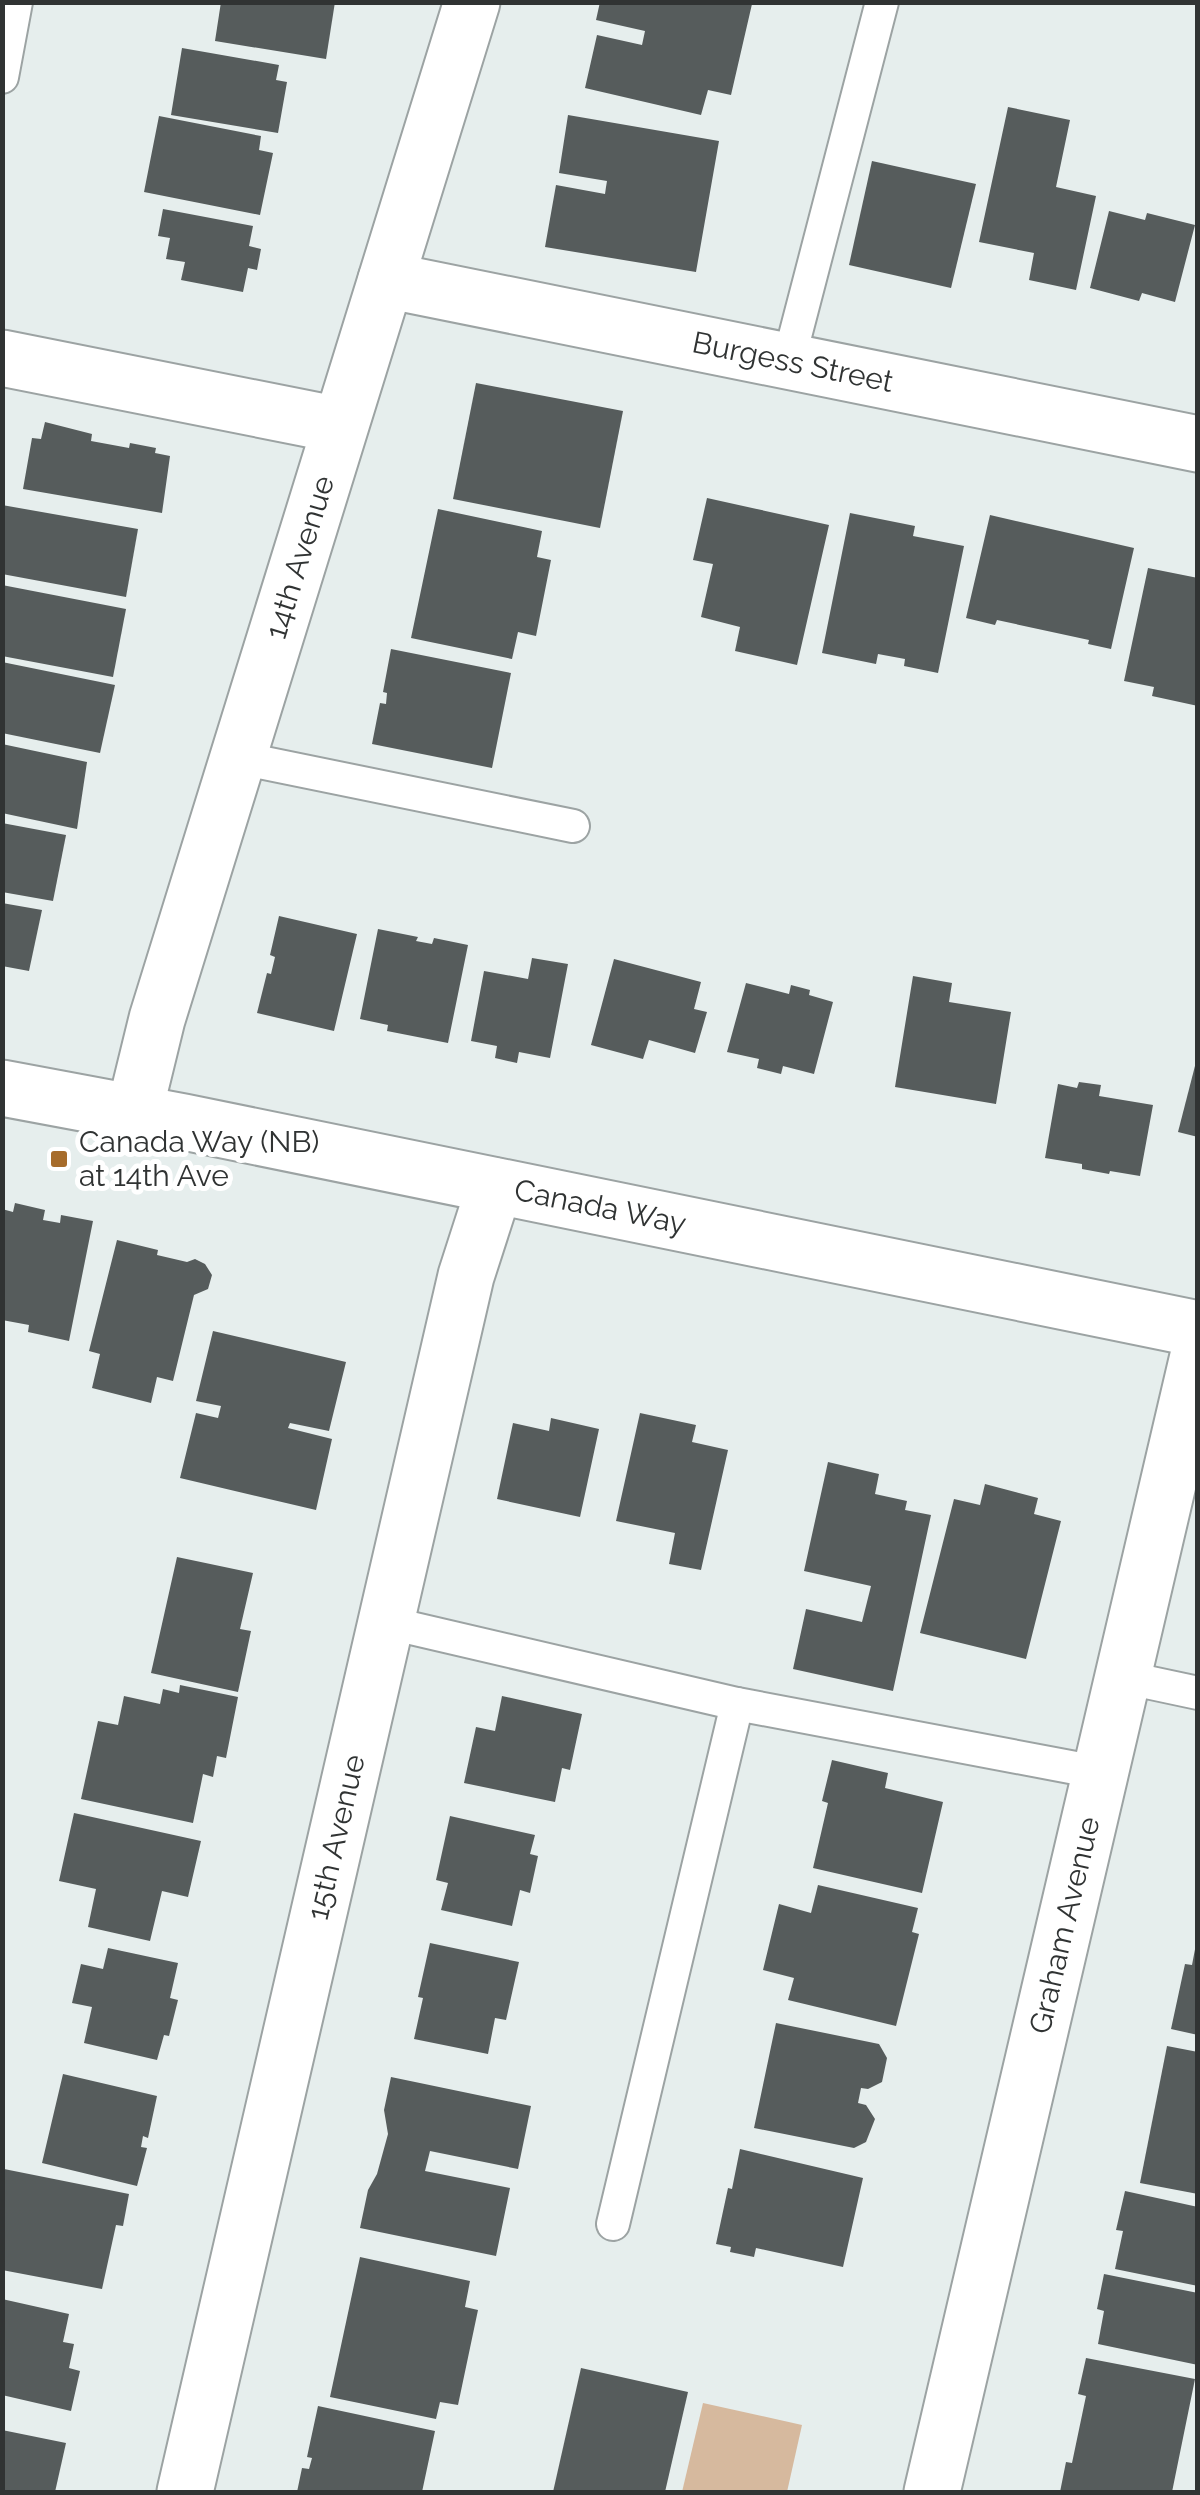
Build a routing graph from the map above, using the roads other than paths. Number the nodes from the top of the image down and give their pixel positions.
1 (16, 2) edge
2 (472, 2) edge
3 (882, 2) edge
4 (2, 76) edge
5 (386, 280) junction
6 (2, 358) edge
7 (788, 362) junction
8 (339, 424) junction
9 (1198, 444) edge
10 (240, 758) junction
11 (573, 826) dead end
12 (2, 1088) edge
13 (134, 1113) junction
14 (495, 1186) junction
15 (1198, 1329) edge
16 (1198, 1356) edge
17 (385, 1622) junction
18 (1122, 1677) junction
19 (1198, 1693) edge
20 (736, 1704) junction
21 (1102, 1773) junction
22 (613, 2224) dead end
23 (185, 2492) edge
24 (932, 2492) edge

1 - 4 lane
2 - 5 street, 14th Avenue
3 - 7 lane
5 - 7 street, Burgess Street
5 - 8 street, 14th Avenue
6 - 8 street
7 - 9 street, Burgess Street
8 - 10 street, 14th Avenue
10 - 11 lane
10 - 13 street, 14th Avenue
12 - 13 street, Canada Way
13 - 14 street, Canada Way
14 - 15 street, Canada Way
14 - 17 street, 15th Avenue
16 - 18 street, Graham Avenue
17 - 20 lane
17 - 23 street, 15th Avenue
18 - 19 lane
18 - 21 street, Graham Avenue
20 - 21 lane
20 - 22 lane
21 - 24 street, Graham Avenue

